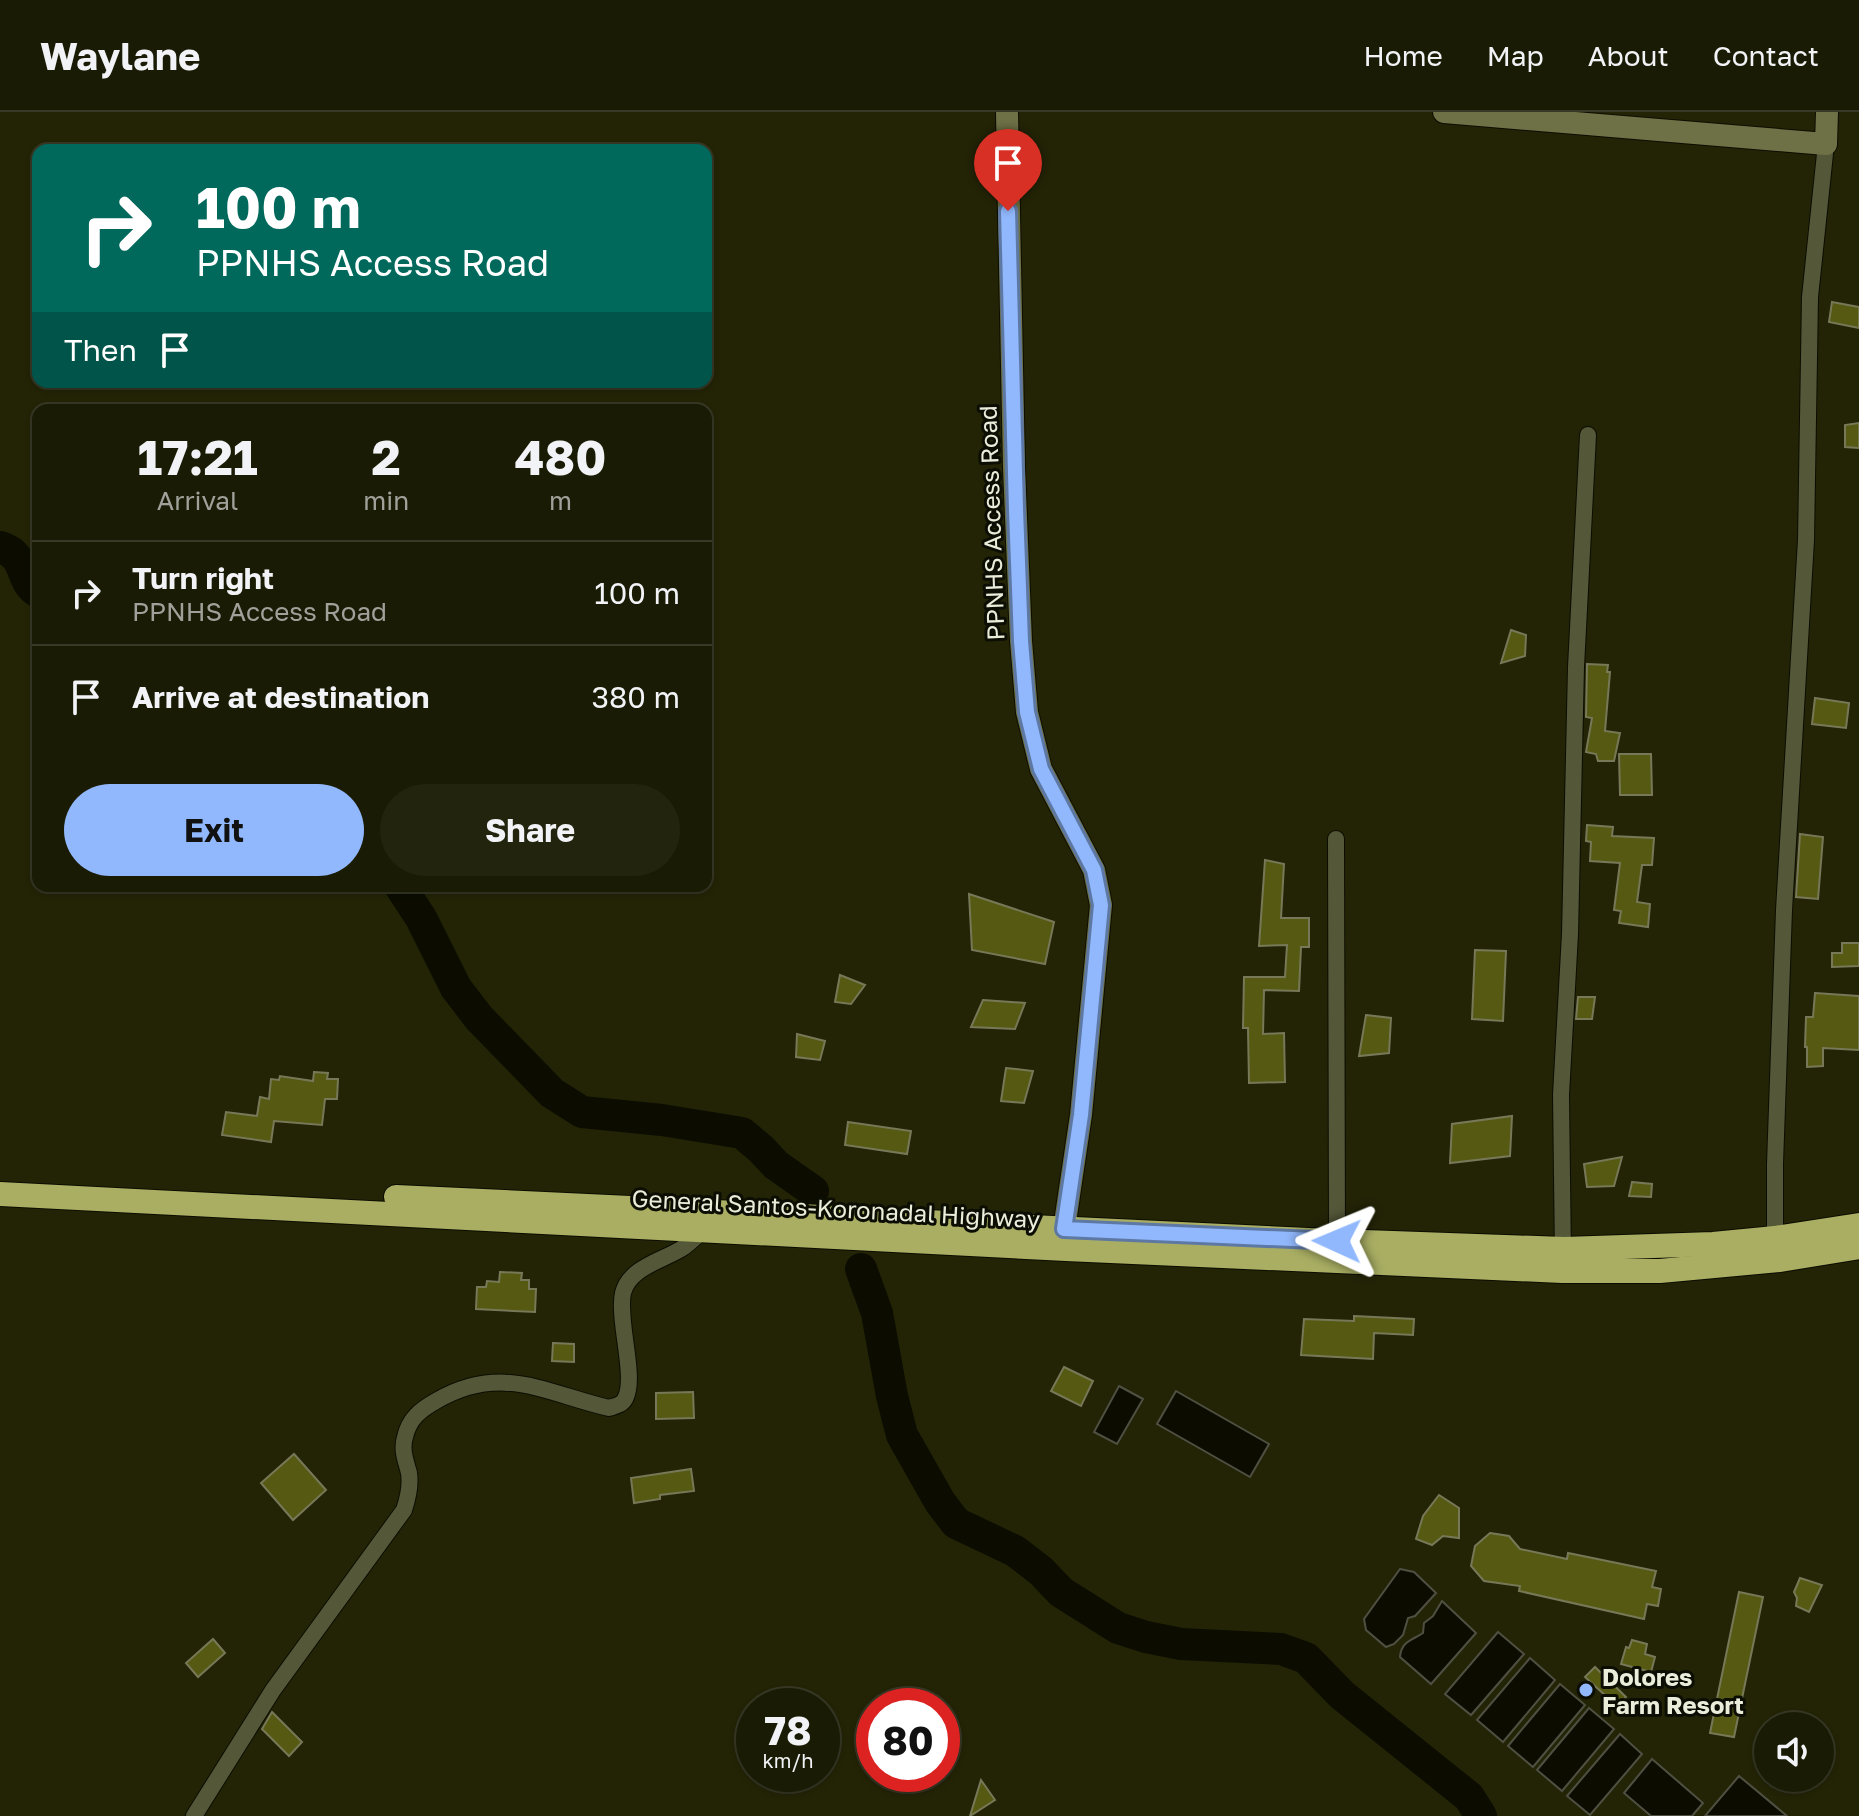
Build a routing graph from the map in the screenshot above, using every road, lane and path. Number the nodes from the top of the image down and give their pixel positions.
1 (1007, 112) edge
2 (1444, 112) edge
3 (1827, 112) edge
4 (1826, 144) junction
5 (1588, 435) dead end
6 (1336, 839) dead end
7 (0, 1177) edge
8 (0, 1194) edge
9 (1859, 1225) edge
10 (704, 1229) junction
11 (1775, 1238) junction
12 (1065, 1239) junction
13 (1337, 1241) junction
14 (1859, 1247) edge
15 (1563, 1260) junction
16 (194, 1816) edge

1 - 12 street, PPNHS Access Road
2 - 4 street
3 - 4 street
4 - 11 street
5 - 15 street
6 - 13 street
7 - 12 highway, General Santos-Koronadal Highway
8 - 10 highway, General Santos-Koronadal Highway
9 - 11 highway, General Santos-Koronadal Highway
10 - 12 highway, General Santos-Koronadal Highway
10 - 16 street
11 - 15 highway, General Santos-Koronadal Highway
12 - 13 highway, General Santos-Koronadal Highway
12 - 15 highway, General Santos-Koronadal Highway
13 - 15 highway, General Santos-Koronadal Highway
14 - 15 highway, General Santos-Koronadal Highway

